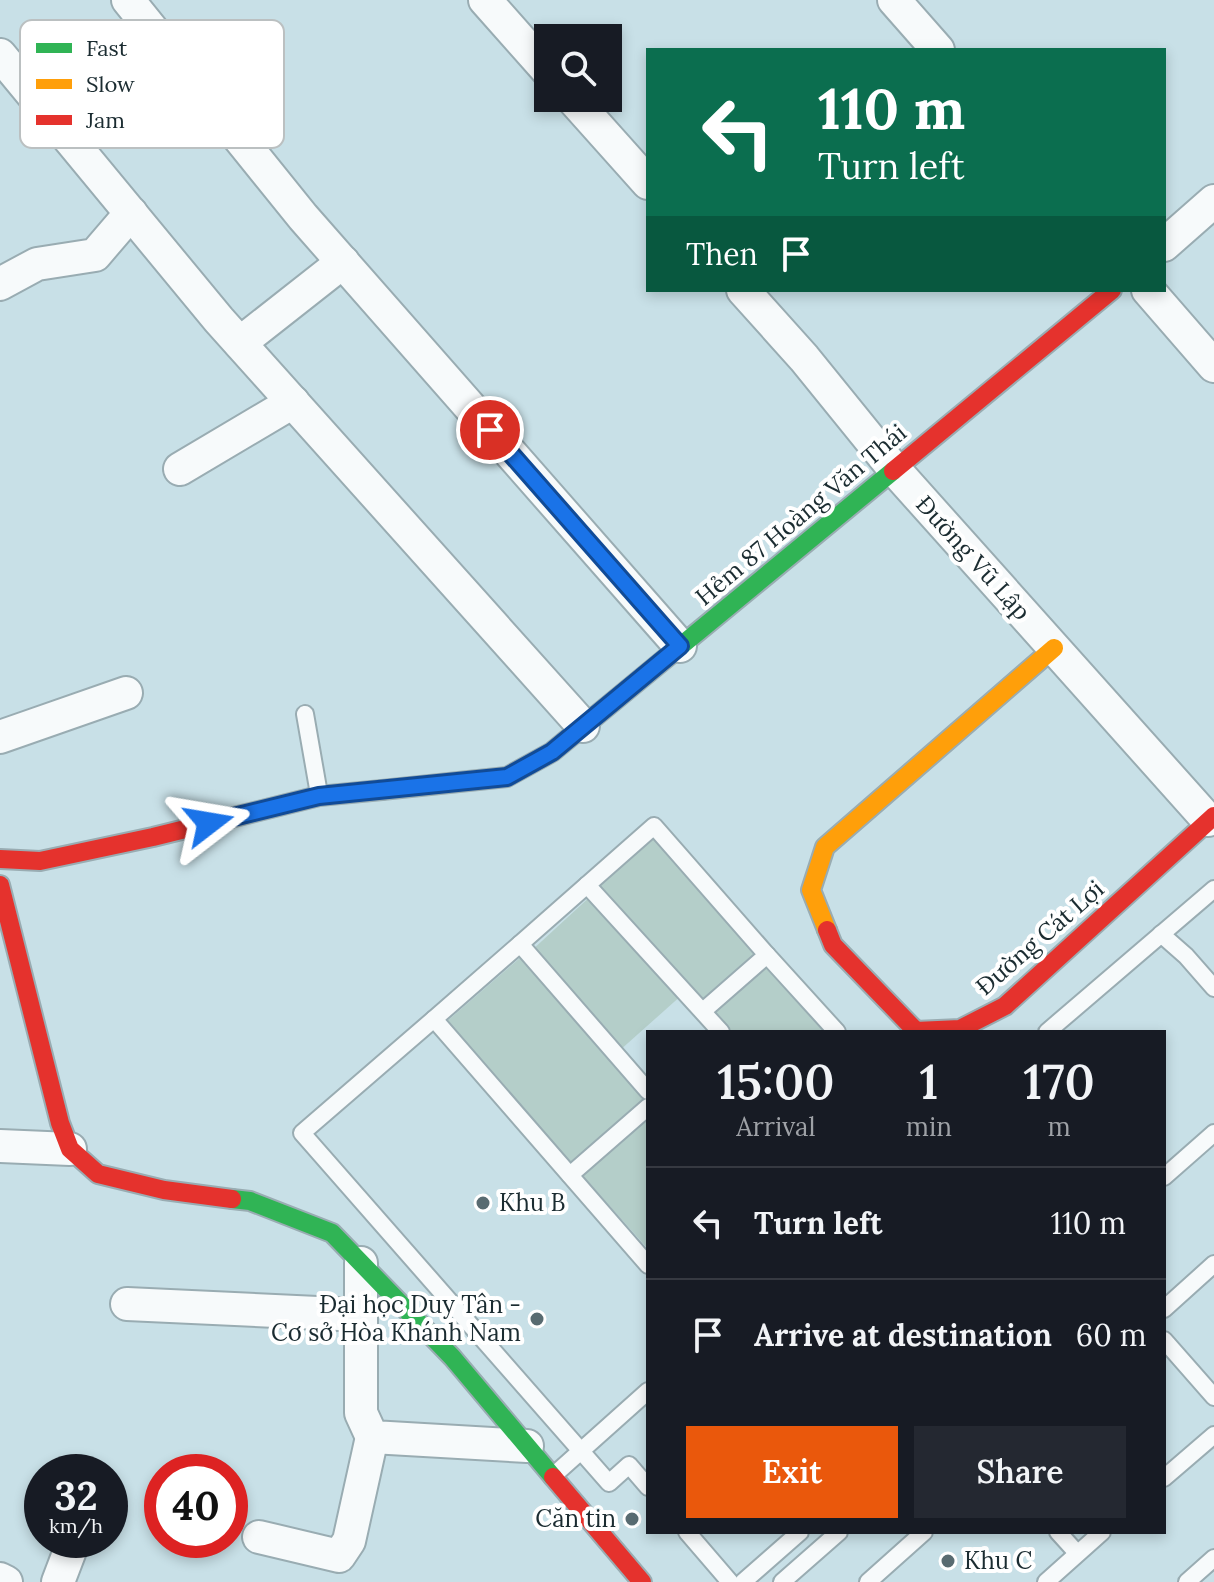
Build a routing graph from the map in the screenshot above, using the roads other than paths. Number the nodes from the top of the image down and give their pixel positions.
1 (485, 0) edge
2 (894, 0) edge
3 (139, 4) edge
4 (151, 20) edge
5 (936, 48) edge
6 (0, 55) edge
7 (534, 55) edge
8 (20, 79) edge
9 (585, 112) edge
10 (77, 148) edge
11 (249, 148) edge
12 (646, 181) edge
13 (1214, 201) edge
14 (131, 213) junction
15 (1166, 243) edge
16 (343, 262) junction
17 (0, 284) edge
18 (745, 292) edge
19 (1110, 292) edge
20 (1150, 292) edge
21 (240, 343) junction
22 (1214, 366) edge
23 (293, 402) junction
24 (180, 469) dead end
25 (894, 469) junction
26 (680, 646) junction
27 (1054, 648) junction
28 (126, 693) dead end
29 (305, 714) dead end
30 (583, 726) junction
31 (0, 737) edge
32 (319, 796) junction
33 (1211, 818) edge
34 (0, 859) edge
35 (0, 885) edge
36 (587, 885) junction
37 (1214, 889) edge
38 (1161, 934) junction
39 (520, 944) junction
40 (767, 955) junction
41 (1214, 988) edge
42 (703, 1011) junction
43 (434, 1019) junction
44 (719, 1030) edge
45 (835, 1030) edge
46 (915, 1030) edge
47 (938, 1030) edge
48 (1049, 1030) edge
49 (646, 1089) edge
50 (646, 1109) edge
51 (1214, 1133) edge
52 (0, 1146) edge
53 (70, 1149) junction
54 (570, 1175) junction
55 (1166, 1175) edge
56 (361, 1263) junction
57 (646, 1263) edge
58 (1214, 1264) edge
59 (127, 1304) dead end
60 (1166, 1307) edge
61 (360, 1315) junction
62 (1166, 1342) edge
63 (646, 1393) edge
64 (1214, 1397) edge
65 (1214, 1435) edge
66 (372, 1437) junction
67 (527, 1446) junction
68 (581, 1451) junction
69 (553, 1476) junction
70 (1166, 1476) edge
71 (646, 1485) edge
72 (689, 1534) edge
73 (798, 1534) edge
74 (837, 1534) edge
75 (922, 1534) edge
76 (1060, 1534) edge
77 (1100, 1534) edge
78 (259, 1537) dead end
79 (1077, 1553) junction
80 (67, 1558) edge
81 (1214, 1558) edge
82 (0, 1579) edge
83 (6, 1582) edge
84 (58, 1582) edge
85 (642, 1582) edge
86 (730, 1582) edge
87 (743, 1582) edge
88 (782, 1582) edge
89 (868, 1582) edge
90 (1046, 1582) edge
91 (1187, 1582) edge

1 - 7 street
2 - 5 street
3 - 4 street
6 - 8 street
9 - 12 street
10 - 14 street
11 - 16 street
13 - 15 street
14 - 17 street
14 - 21 street
16 - 21 street
16 - 26 street
18 - 25 street, Đường Vũ Lập
19 - 25 street, Hẻm 87 Hoàng Văn Thái
20 - 22 street
21 - 23 street
23 - 24 street
23 - 30 street
25 - 26 street, Hẻm 87 Hoàng Văn Thái
25 - 27 street, Đường Vũ Lập
26 - 30 street, Hẻm 87 Hoàng Văn Thái
27 - 33 street, Đường Vũ Lập
27 - 46 street, Đường Cát Lợi
28 - 31 street
29 - 32 lane
30 - 32 street, Hẻm 87 Hoàng Văn Thái
32 - 34 street, Hẻm 87 Hoàng Văn Thái
33 - 47 street, Đường Cát Lợi
35 - 53 street
36 - 39 lane
36 - 40 lane
36 - 42 lane
37 - 38 lane
38 - 41 lane
38 - 48 lane
39 - 43 lane
39 - 49 lane
40 - 42 lane
40 - 45 lane
42 - 44 lane
43 - 54 lane
43 - 68 lane
50 - 54 lane
51 - 55 lane
52 - 53 street
53 - 56 street
54 - 57 lane
56 - 61 street
56 - 67 street
58 - 60 lane
59 - 61 street
61 - 66 street
62 - 64 lane
63 - 68 lane
65 - 70 lane
66 - 67 street
66 - 78 street
67 - 69 street
68 - 69 lane
68 - 71 lane
69 - 85 street
72 - 86 lane
73 - 87 lane
74 - 88 lane
75 - 89 lane
76 - 79 lane
77 - 79 lane
79 - 90 lane
80 - 84 street
81 - 91 lane
82 - 83 street

